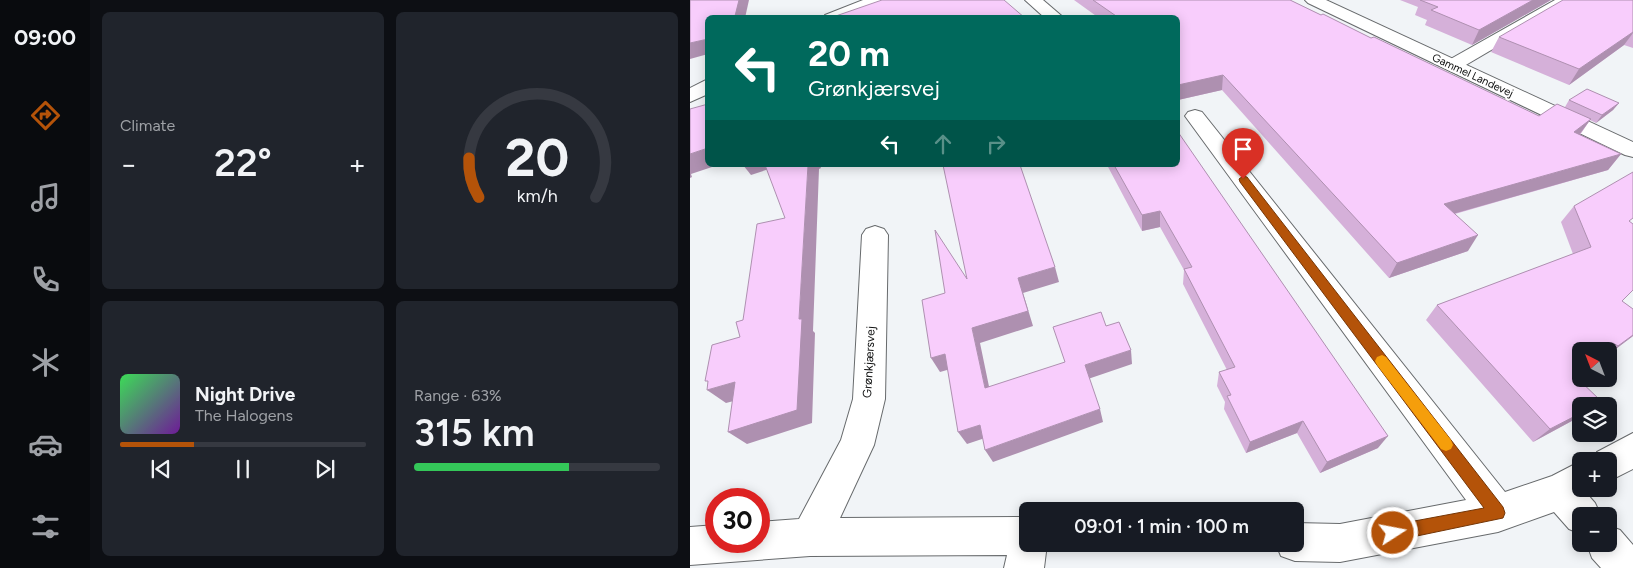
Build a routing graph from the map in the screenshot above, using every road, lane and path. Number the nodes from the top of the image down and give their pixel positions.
1 (878, 0) edge
2 (1032, 0) edge
3 (1314, 0) edge
4 (1566, 0) edge
5 (858, 2) edge
6 (836, 15) edge
7 (1052, 15) edge
8 (1453, 65) junction
9 (705, 87) edge
10 (690, 96) edge
11 (1195, 116) dead end
12 (1633, 150) edge
13 (875, 235) dead end
14 (1633, 450) edge
15 (1617, 459) edge
16 (1572, 496) edge
17 (1498, 513) junction
18 (1019, 536) edge
19 (810, 537) junction
20 (770, 540) edge
21 (1304, 542) edge
22 (705, 545) edge
23 (690, 546) edge
24 (1027, 552) edge
25 (1613, 552) edge
26 (1024, 568) edge
27 (1627, 568) edge

1 - 5 street
2 - 7 street
3 - 8 street, Gammel Landevej
4 - 8 street
5 - 6 street
8 - 12 street, Gammel Landevej
9 - 10 street
11 - 17 street
13 - 19 street, Grønkjærsvej
14 - 15 street
16 - 17 street
17 - 21 street
18 - 19 street
19 - 20 street
22 - 23 street
24 - 26 street
25 - 27 street

